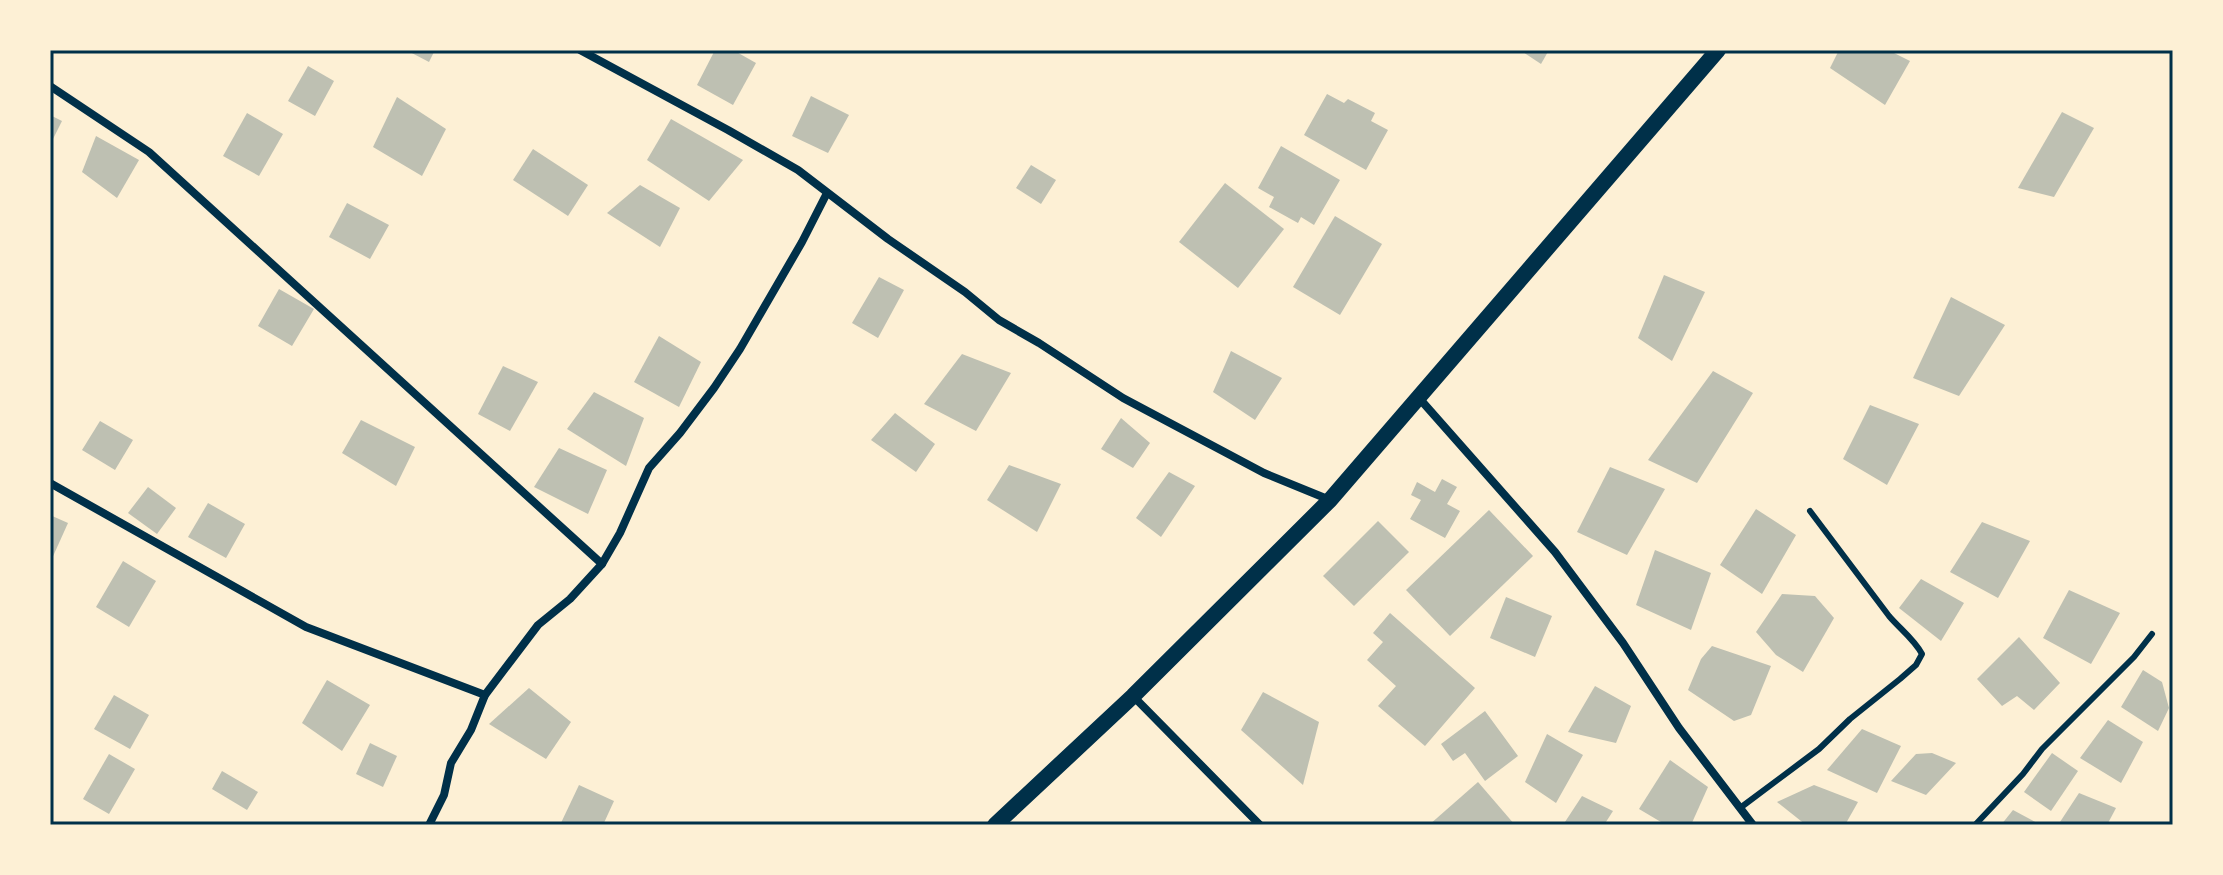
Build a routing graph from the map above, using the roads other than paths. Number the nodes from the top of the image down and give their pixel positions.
1 (580, 50) edge
2 (1718, 50) edge
3 (50, 86) edge
4 (827, 193) junction
5 (1419, 398) junction
6 (50, 483) edge
7 (1330, 500) junction
8 (1810, 511) dead end
9 (602, 564) junction
10 (2152, 634) dead end
11 (485, 695) junction
12 (1133, 696) junction
13 (1740, 808) junction
14 (429, 825) edge
15 (995, 825) edge
16 (1260, 825) edge
17 (1753, 825) edge
18 (1975, 825) edge

1 - 4 street
2 - 5 main road
3 - 9 street
4 - 7 street
4 - 9 street
5 - 7 main road
5 - 13 street
6 - 11 street
7 - 12 main road
8 - 13 lane
9 - 11 street
10 - 18 lane
11 - 14 street
12 - 15 main road
12 - 16 street
13 - 17 street

